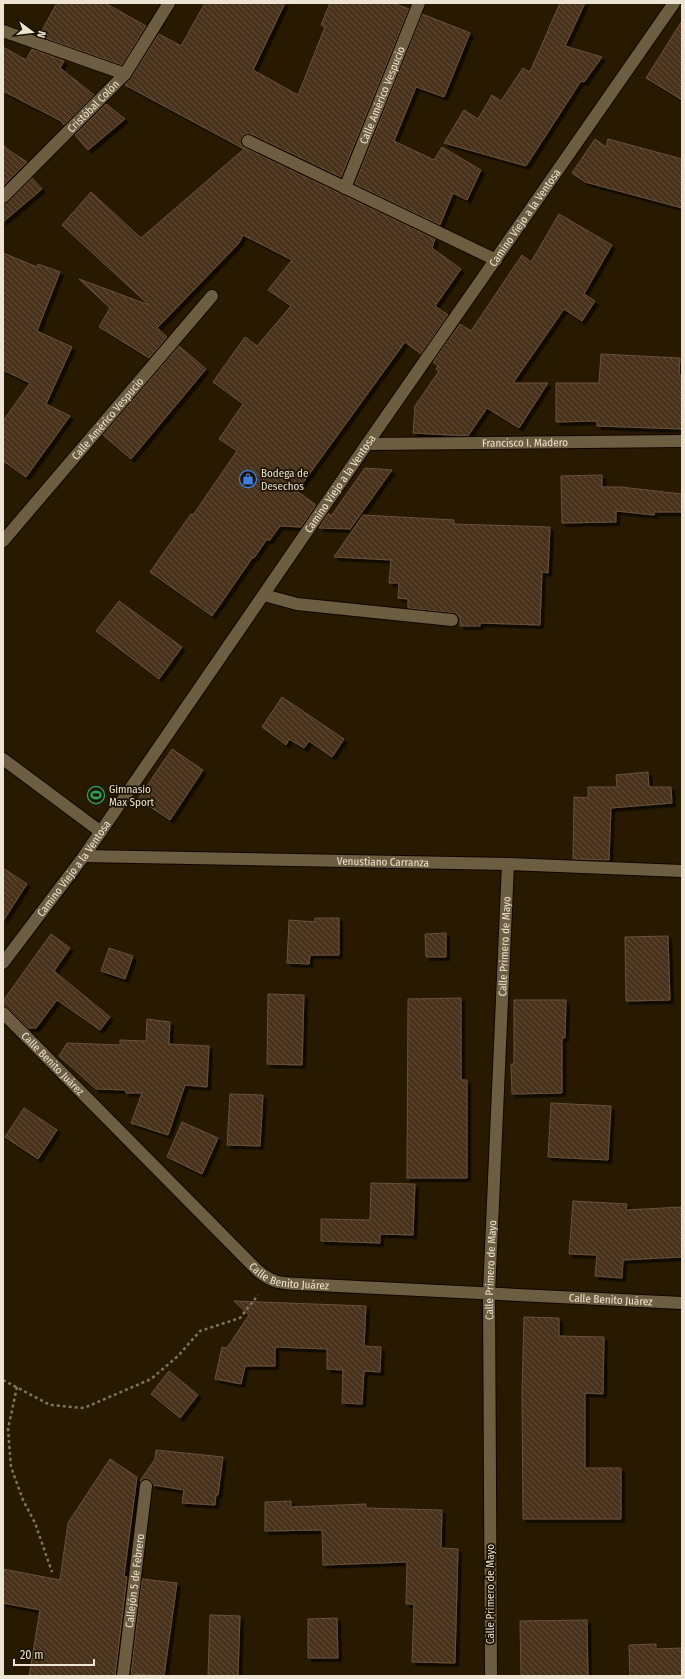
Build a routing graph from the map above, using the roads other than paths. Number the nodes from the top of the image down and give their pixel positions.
1 (169, 3) edge
2 (419, 3) edge
3 (674, 3) edge
4 (3, 31) edge
5 (125, 74) junction
6 (248, 141) dead end
7 (345, 188) junction
8 (3, 197) edge
9 (496, 260) junction
10 (212, 296) dead end
11 (682, 441) edge
12 (367, 444) junction
13 (3, 541) edge
14 (264, 595) junction
15 (452, 620) dead end
16 (3, 759) edge
17 (101, 832) junction
18 (84, 856) junction
19 (508, 864) junction
20 (682, 871) edge
21 (3, 963) edge
22 (3, 1013) edge
23 (488, 1294) junction
24 (682, 1303) edge
25 (146, 1486) dead end
26 (123, 1676) edge
27 (491, 1676) edge

1 - 5 street, Cristóbal Colón
2 - 7 street, Calle Américo Vespucio
3 - 9 street, Camino Viejo a la Ventosa
4 - 5 street
5 - 8 street, Cristóbal Colón
6 - 7 street
7 - 9 street
9 - 12 street, Camino Viejo a la Ventosa
10 - 13 street, Calle Américo Vespucio
11 - 12 street, Francisco I. Madero
12 - 14 street, Camino Viejo a la Ventosa
14 - 15 street
14 - 17 street, Camino Viejo a la Ventosa
16 - 17 street
17 - 18 street, Camino Viejo a la Ventosa
18 - 19 street, Venustiano Carranza
18 - 21 street, Camino Viejo a la Ventosa
19 - 20 street, Venustiano Carranza
19 - 23 street, Calle Primero de Mayo
22 - 23 street, Calle Benito Juárez
23 - 24 street, Calle Benito Juárez
23 - 27 street, Calle Primero de Mayo
25 - 26 street, Callejón 5 de Febrero

